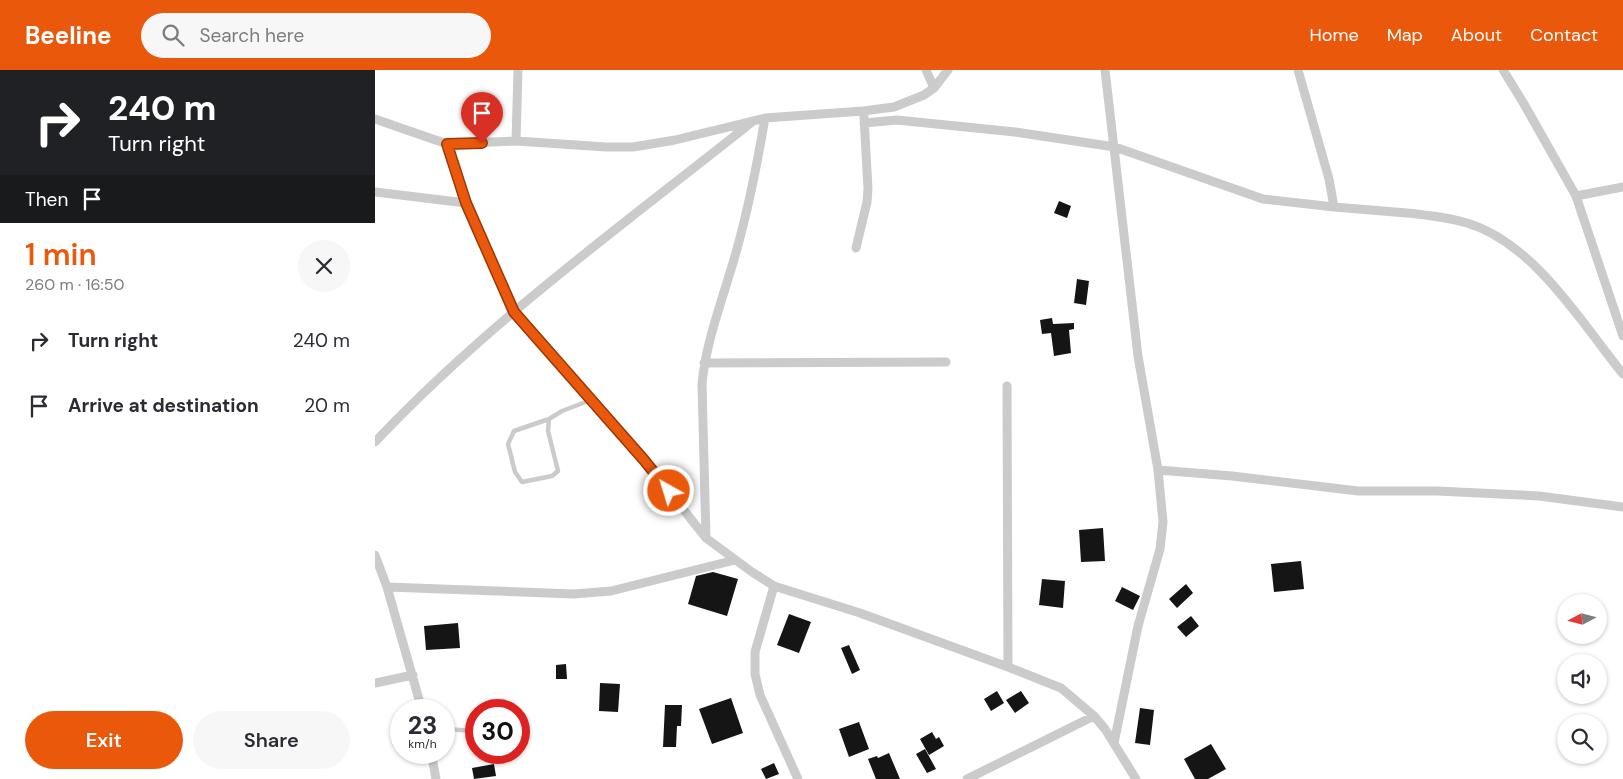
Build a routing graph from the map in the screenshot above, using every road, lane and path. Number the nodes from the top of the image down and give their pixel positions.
1 (518, 70) edge
2 (926, 70) edge
3 (948, 70) edge
4 (1105, 70) edge
5 (1298, 70) edge
6 (1503, 70) edge
7 (934, 88) junction
8 (863, 111) junction
9 (765, 118) junction
10 (375, 119) edge
11 (754, 120) junction
12 (864, 123) junction
13 (516, 142) junction
14 (447, 144) junction
15 (1115, 147) junction
16 (1623, 186) edge
17 (375, 192) edge
18 (1576, 196) junction
19 (466, 203) junction
20 (1335, 207) junction
21 (856, 248) dead end
22 (514, 312) junction
23 (1623, 336) edge
24 (946, 362) dead end
25 (704, 363) junction
26 (1623, 374) edge
27 (1007, 386) dead end
28 (591, 400) junction
29 (549, 420) junction
30 (375, 442) edge
31 (1158, 470) junction
32 (1623, 507) edge
33 (706, 538) junction
34 (375, 556) edge
35 (735, 560) junction
36 (774, 586) junction
37 (387, 587) junction
38 (1008, 667) junction
39 (413, 676) junction
40 (375, 683) edge
41 (419, 699) edge
42 (1094, 716) junction
43 (1114, 744) junction
44 (433, 764) edge
45 (436, 779) edge
46 (798, 779) edge
47 (967, 779) edge
48 (1136, 779) edge

1 - 13 street
2 - 7 street
3 - 7 street
4 - 15 street
5 - 20 street
6 - 18 street
7 - 8 street
8 - 9 street
8 - 12 street
9 - 11 street
9 - 25 street
10 - 14 street
11 - 13 street
11 - 22 street
12 - 15 street
12 - 21 street
13 - 14 street
14 - 19 street
15 - 20 street
15 - 31 street
16 - 18 street
17 - 19 street
18 - 23 street
19 - 22 street
20 - 26 street
22 - 28 street
22 - 30 street
24 - 25 street
25 - 33 street
27 - 38 street
28 - 29 lane
28 - 33 street
29 - 29 lane
31 - 32 street
31 - 43 street
33 - 35 street
34 - 37 street
35 - 36 street
35 - 37 street
36 - 38 street
36 - 46 street
37 - 39 street
38 - 42 street
39 - 40 street
39 - 41 street
42 - 43 street
42 - 47 street
43 - 48 street
44 - 45 street

